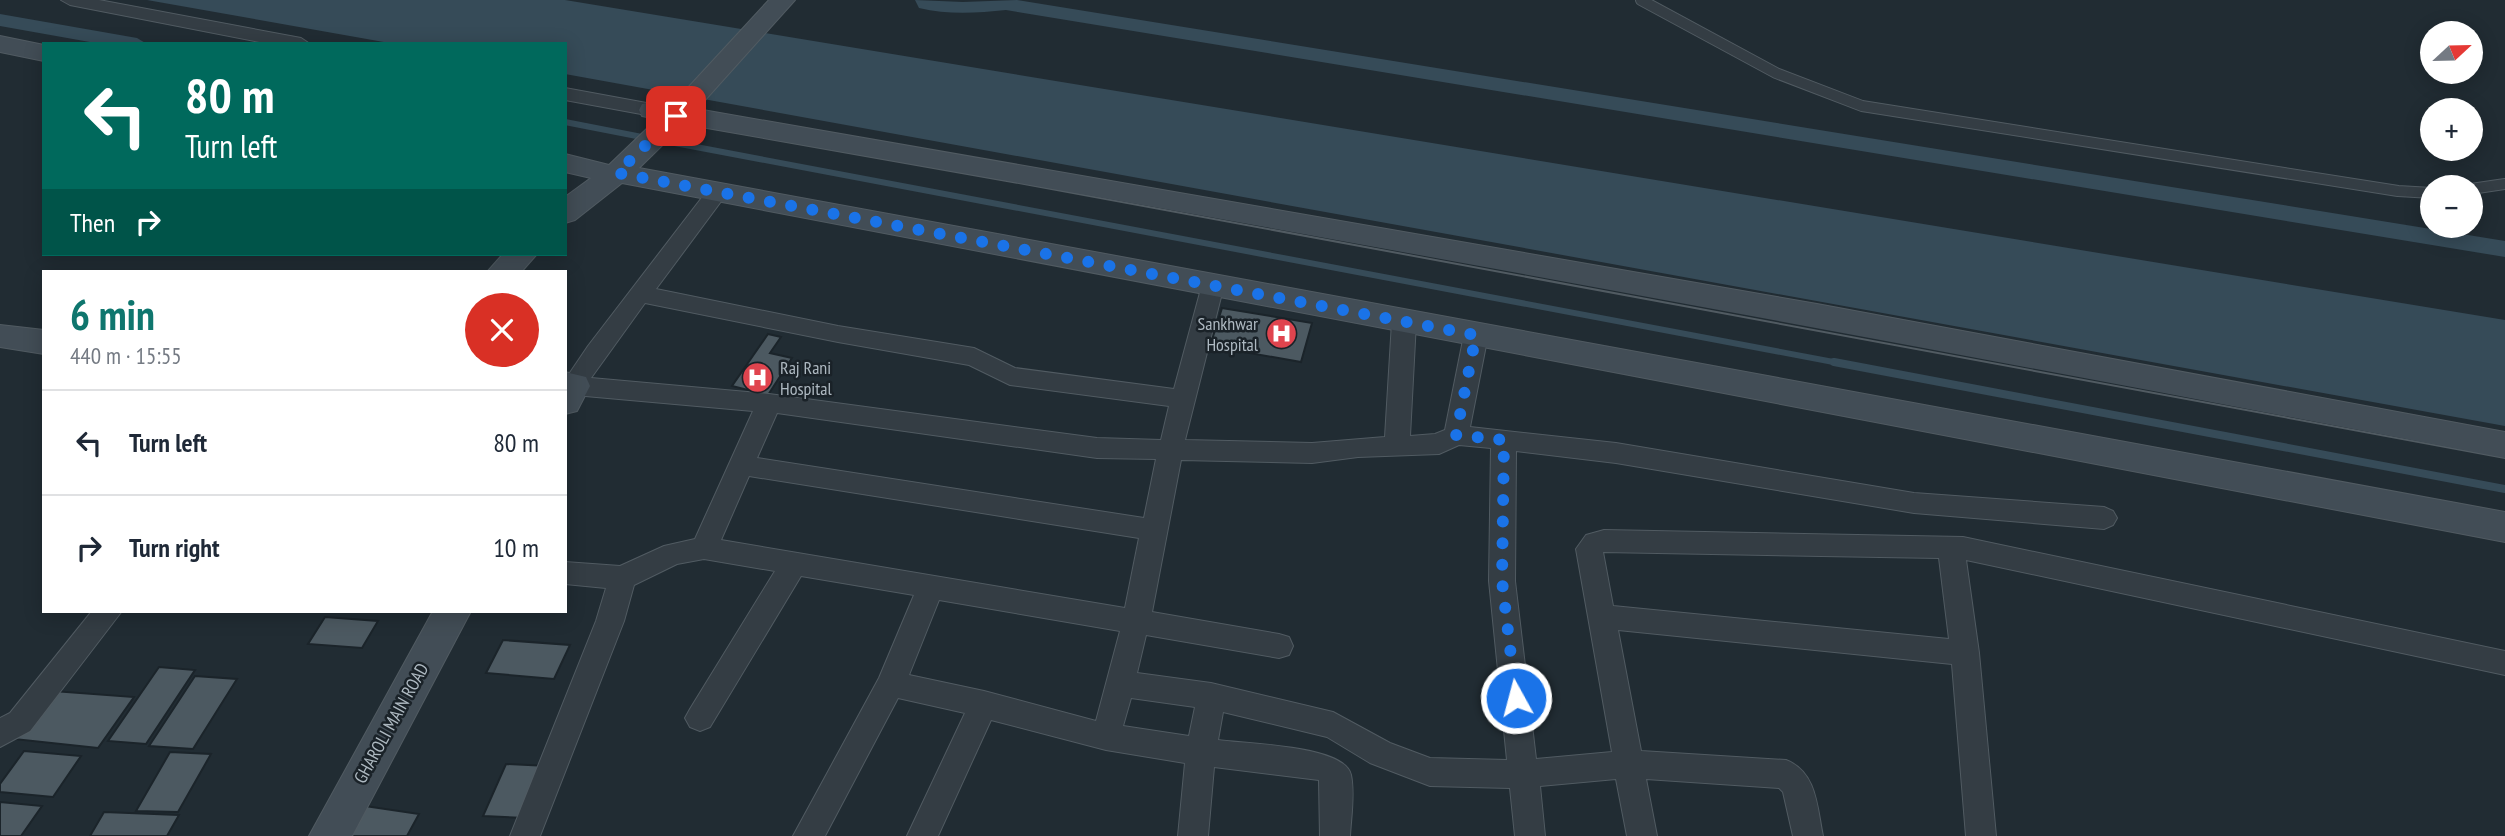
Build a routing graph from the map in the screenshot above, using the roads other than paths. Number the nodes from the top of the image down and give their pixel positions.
1 (70, 0) edge
2 (783, 0) edge
3 (1642, 0) edge
4 (748, 16) edge
5 (290, 42) edge
6 (0, 44) edge
7 (42, 53) edge
8 (567, 94) edge
9 (661, 116) junction
10 (567, 164) edge
11 (602, 177) edge
12 (2505, 184) edge
13 (2483, 187) edge
14 (716, 192) junction
15 (2420, 192) edge
16 (520, 256) edge
17 (504, 270) edge
18 (1213, 285) junction
19 (641, 295) junction
20 (1404, 322) junction
21 (1476, 335) junction
22 (0, 336) edge
23 (42, 342) edge
24 (568, 391) edge
25 (1184, 399) junction
26 (769, 403) junction
27 (1456, 435) junction
28 (1504, 440) junction
29 (2505, 445) edge
30 (1397, 446) junction
31 (1170, 451) junction
32 (741, 465) junction
33 (2105, 518) dead end
34 (2505, 527) edge
35 (1154, 530) junction
36 (1951, 547) junction
37 (704, 548) junction
38 (795, 563) junction
39 (567, 573) edge
40 (622, 578) junction
41 (931, 586) junction
42 (106, 613) edge
43 (451, 613) edge
44 (1602, 617) junction
45 (1136, 622) junction
46 (1279, 646) dead end
47 (1965, 653) junction
48 (2505, 663) edge
49 (891, 684) junction
50 (1120, 684) junction
51 (1211, 696) junction
52 (984, 704) junction
53 (700, 718) dead end
54 (0, 734) edge
55 (1106, 737) junction
56 (1201, 752) junction
57 (1629, 764) junction
58 (1523, 774) junction
59 (330, 836) edge
60 (525, 836) edge
61 (808, 836) edge
62 (922, 836) edge
63 (1193, 836) edge
64 (1335, 836) edge
65 (1530, 836) edge
66 (1642, 836) edge
67 (1808, 836) edge
68 (1981, 836) edge

1 - 5 street
2 - 4 street
3 - 15 lane
4 - 9 street
6 - 7 street
8 - 9 street
9 - 11 street
9 - 29 street
10 - 11 street
11 - 14 street
12 - 13 lane
14 - 18 street
14 - 19 street
16 - 17 street
18 - 20 street
18 - 25 street
19 - 24 street
19 - 25 street
20 - 21 street
20 - 30 street
21 - 27 street
21 - 34 street
22 - 23 street
24 - 26 street
25 - 31 street
26 - 31 street
26 - 32 street
27 - 28 street
27 - 30 street
28 - 33 street
28 - 58 street
30 - 31 street
31 - 35 street
32 - 35 street
32 - 37 street
35 - 45 street
36 - 44 street
36 - 47 street
36 - 48 street
37 - 38 street
37 - 40 street
38 - 41 street
38 - 53 street
39 - 40 street
40 - 60 street
41 - 45 street
41 - 49 street
42 - 54 street
43 - 59 street, GHAROLI MAIN ROAD
44 - 47 street
44 - 57 street
45 - 46 street
45 - 50 street
47 - 68 street
49 - 52 street
49 - 61 street
50 - 51 street
50 - 55 street
51 - 56 street
51 - 58 street
52 - 55 street
52 - 62 street
55 - 56 street
56 - 63 street
56 - 64 street
57 - 58 street
57 - 66 street
57 - 67 street
58 - 65 street

